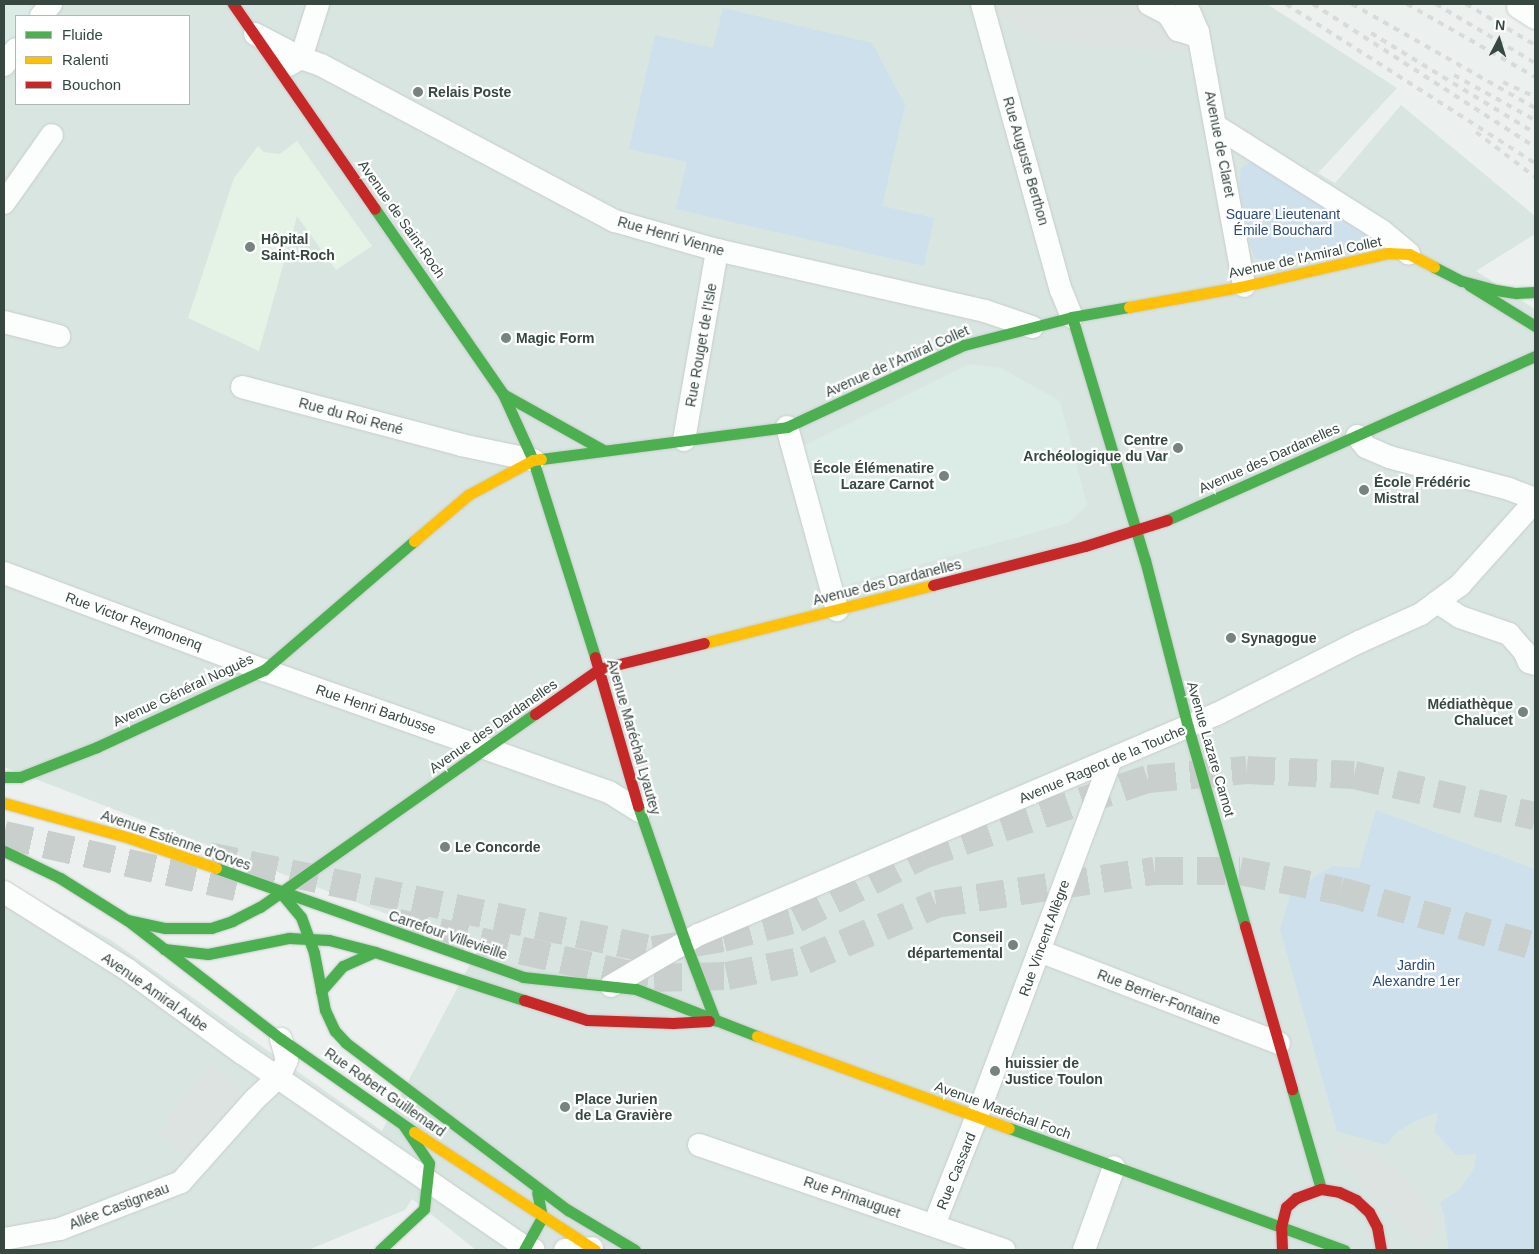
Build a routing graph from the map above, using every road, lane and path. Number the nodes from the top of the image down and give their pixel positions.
1 (51, 4) edge
2 (232, 4) edge
3 (318, 4) edge
4 (982, 4) edge
5 (1149, 4) edge
6 (1186, 4) edge
7 (42, 15) edge
8 (1198, 32) junction
9 (255, 34) junction
10 (15, 50) edge
11 (301, 58) junction
12 (4, 65) edge
13 (280, 70) junction
14 (1216, 126) junction
15 (52, 135) dead end
16 (4, 203) edge
17 (717, 250) junction
18 (1409, 254) junction
19 (1462, 280) junction
20 (1244, 286) junction
21 (1535, 292) edge
22 (1072, 317) junction
23 (4, 322) edge
24 (1535, 326) edge
25 (1032, 327) junction
26 (59, 336) dead end
27 (1535, 356) edge
28 (242, 387) dead end
29 (503, 394) junction
30 (787, 427) junction
31 (1357, 436) junction
32 (684, 440) junction
33 (603, 450) junction
34 (533, 460) junction
35 (1535, 500) edge
36 (1136, 530) junction
37 (4, 573) edge
38 (1437, 602) junction
39 (837, 610) junction
40 (1535, 664) edge
41 (599, 669) junction
42 (264, 670) junction
43 (1188, 727) junction
44 (488, 748) junction
45 (1111, 760) junction
46 (4, 777) edge
47 (4, 803) edge
48 (640, 811) junction
49 (91, 815) dead end
50 (130, 838) junction
51 (4, 851) edge
52 (4, 892) edge
53 (280, 892) junction
54 (127, 920) junction
55 (310, 938) junction
56 (685, 942) junction
57 (164, 949) junction
58 (1039, 951) junction
59 (375, 952) junction
60 (611, 986) junction
61 (321, 991) junction
62 (715, 1020) junction
63 (281, 1039) junction
64 (1279, 1043) junction
65 (279, 1077) junction
66 (977, 1116) junction
67 (403, 1125) junction
68 (699, 1145) dead end
69 (1114, 1167) junction
70 (428, 1181) junction
71 (536, 1185) junction
72 (1321, 1189) junction
73 (542, 1217) junction
74 (934, 1225) junction
75 (1281, 1227) junction
76 (4, 1239) edge
77 (528, 1249) edge
78 (593, 1249) edge
79 (380, 1250) edge
80 (564, 1250) edge
81 (635, 1250) edge
82 (1004, 1250) edge
83 (1084, 1250) edge
84 (1282, 1250) edge
85 (1344, 1250) edge
86 (1381, 1250) edge

1 - 7 street
2 - 9 main road, Avenue de Saint-Roch
3 - 11 street
4 - 22 street, Rue Auguste Berthon
5 - 8 street
6 - 8 street, Avenue de Claret
8 - 14 street, Avenue de Claret
9 - 11 street, Rue Henri Vienne
9 - 13 main road, Avenue de Saint-Roch
10 - 12 street
11 - 13 street
11 - 17 street, Rue Henri Vienne
13 - 29 main road, Avenue de Saint-Roch
14 - 18 street
14 - 20 street, Avenue de Claret
15 - 16 street
17 - 25 street, Rue Henri Vienne
17 - 32 street, Rue Rouget de l'Isle
18 - 19 main road
18 - 20 main road, Avenue de l'Amiral Collet
19 - 21 main road
19 - 24 main road
20 - 22 main road, Avenue de l'Amiral Collet
22 - 25 main road, Avenue de l'Amiral Collet
22 - 36 main road, Avenue Lazare Carnot
23 - 26 street
25 - 30 main road, Avenue de l'Amiral Collet
27 - 31 main road, Avenue des Dardanelles
28 - 34 street, Rue du Roi René
29 - 33 main road
29 - 34 main road, Avenue de Saint-Roch
30 - 32 main road, Avenue de l'Amiral Collet
30 - 39 street
31 - 35 street
31 - 36 main road, Avenue des Dardanelles
32 - 33 main road, Avenue de l'Amiral Collet
33 - 34 main road, Avenue de l'Amiral Collet
34 - 41 main road, Avenue Maréchal Lyautey
34 - 42 main road, Avenue Général Noguès
35 - 38 street, Avenue Rageot de la Touche
36 - 39 main road, Avenue des Dardanelles
36 - 43 main road, Avenue Lazare Carnot
37 - 42 street, Rue Victor Reymonenq
38 - 40 street
38 - 43 street, Avenue Rageot de la Touche
39 - 41 main road, Avenue des Dardanelles
41 - 44 main road, Avenue des Dardanelles
41 - 48 main road, Avenue Maréchal Lyautey
42 - 44 street, Rue Henri Barbusse
42 - 46 main road, Avenue Général Noguès
43 - 45 street, Avenue Rageot de la Touche
43 - 64 main road, Avenue Lazare Carnot
44 - 48 street, Rue Henri Barbusse
44 - 53 main road, Avenue des Dardanelles
45 - 56 street, Avenue Rageot de la Touche
45 - 58 street, Rue Vincent Allègre
47 - 50 main road, Avenue Estienne d'Orves
48 - 56 main road, Avenue Maréchal Lyautey
49 - 50 main road
50 - 53 main road, Avenue Estienne d'Orves
51 - 54 main road
52 - 65 street, Avenue Amiral Aube
53 - 54 main road
53 - 55 main road
53 - 60 main road, Carrefour Villevieille
54 - 57 main road
55 - 57 main road
55 - 59 main road
55 - 61 main road, Rue Robert Guillemard
56 - 60 street, Avenue Rageot de la Touche
56 - 62 main road, Avenue Maréchal Lyautey
57 - 63 main road, Rue Robert Guillemard
58 - 64 street, Rue Berrier-Fontaine
58 - 66 street, Rue Vincent Allègre
59 - 61 main road
59 - 62 main road
60 - 62 main road, Carrefour Villevieille
61 - 71 main road, Rue Robert Guillemard
62 - 66 main road, Avenue Maréchal Foch
63 - 65 street
63 - 67 main road, Rue Robert Guillemard
64 - 72 main road, Avenue Lazare Carnot
65 - 70 street
65 - 76 street, Allée Castigneau
66 - 69 main road, Avenue Maréchal Foch
66 - 74 street, Rue Cassard
67 - 70 main road
67 - 73 main road, Rue Robert Guillemard
68 - 74 street, Rue Primauguet
69 - 75 main road, Avenue Maréchal Foch
69 - 83 street
70 - 77 street
70 - 79 main road
71 - 73 main road
71 - 81 main road, Rue Robert Guillemard
72 - 75 main road
72 - 86 main road
73 - 77 main road
73 - 78 main road, Rue Robert Guillemard
74 - 82 street, Rue Primauguet
75 - 84 main road
75 - 85 main road, Avenue Maréchal Foch
78 - 80 street

